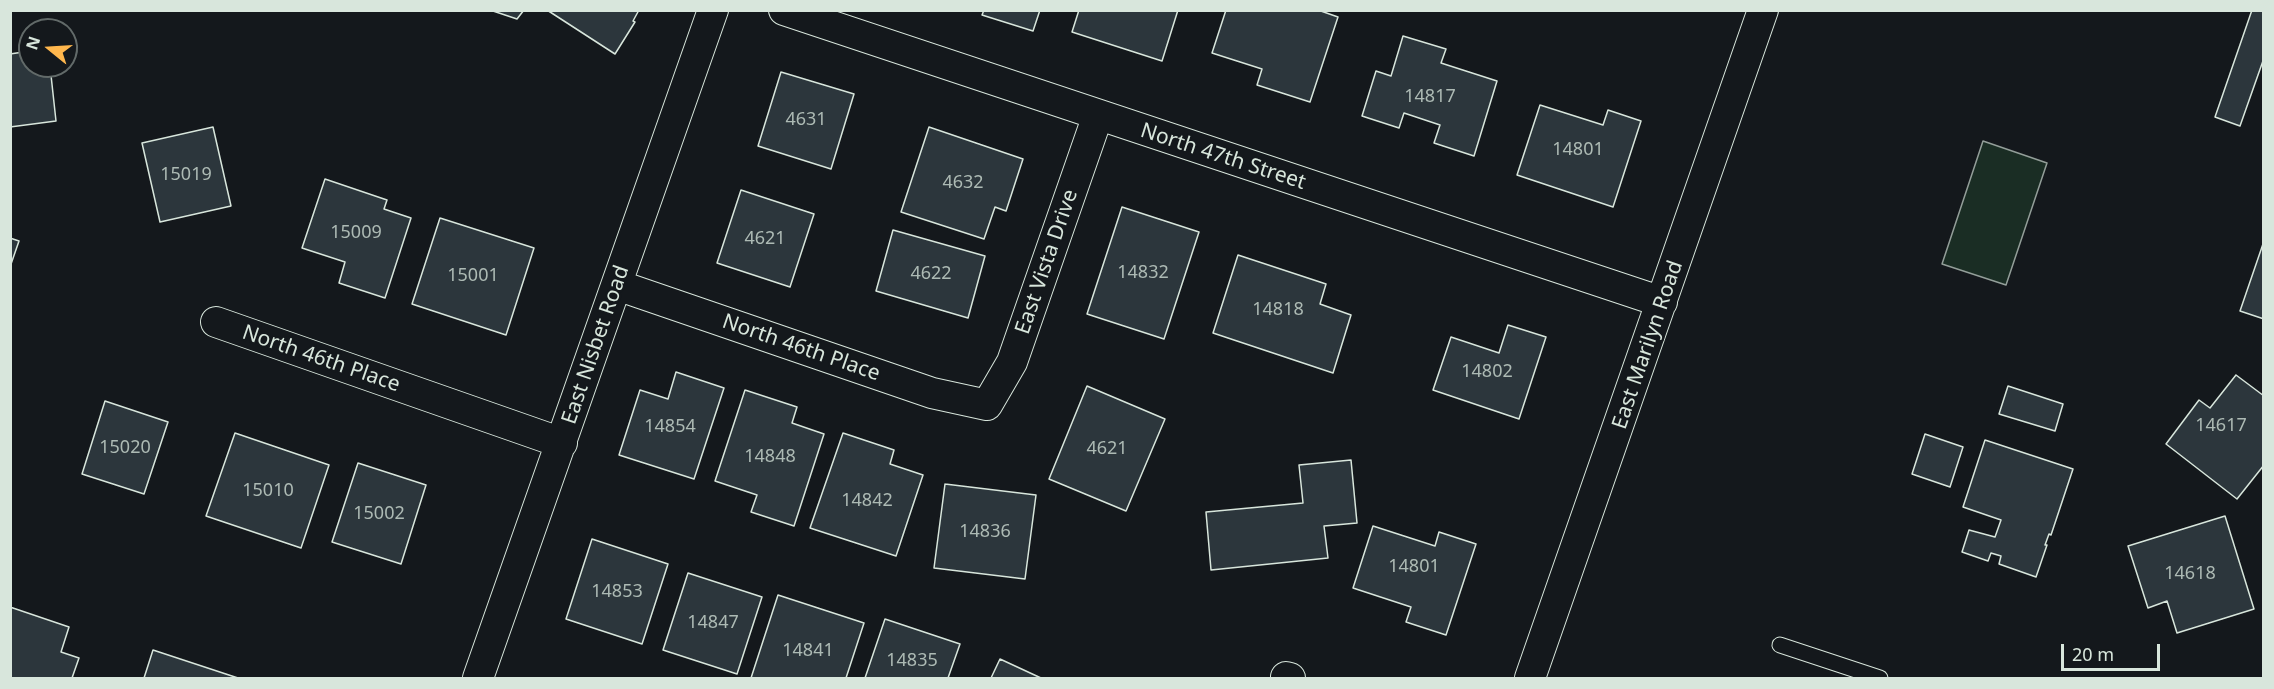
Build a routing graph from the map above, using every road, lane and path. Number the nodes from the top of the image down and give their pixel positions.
1 (713, 10) edge
2 (784, 10) edge
3 (1763, 10) edge
4 (1098, 115) junction
5 (617, 285) junction
6 (1662, 302) junction
7 (216, 322) dead end
8 (987, 405) joint
9 (562, 443) junction
10 (1780, 645) dead end
11 (484, 677) edge
12 (1530, 678) edge
13 (1880, 678) edge

1 - 5 street, East Nisbet Road
2 - 4 street, North 47th Street
3 - 6 street, East Marilyn Road
4 - 6 street, North 47th Street
4 - 8 street, East Vista Drive
5 - 8 street, North 46th Place
5 - 9 street, East Nisbet Road
6 - 12 street, East Marilyn Road
7 - 9 street, North 46th Place
9 - 11 street, East Nisbet Road
10 - 13 lane

